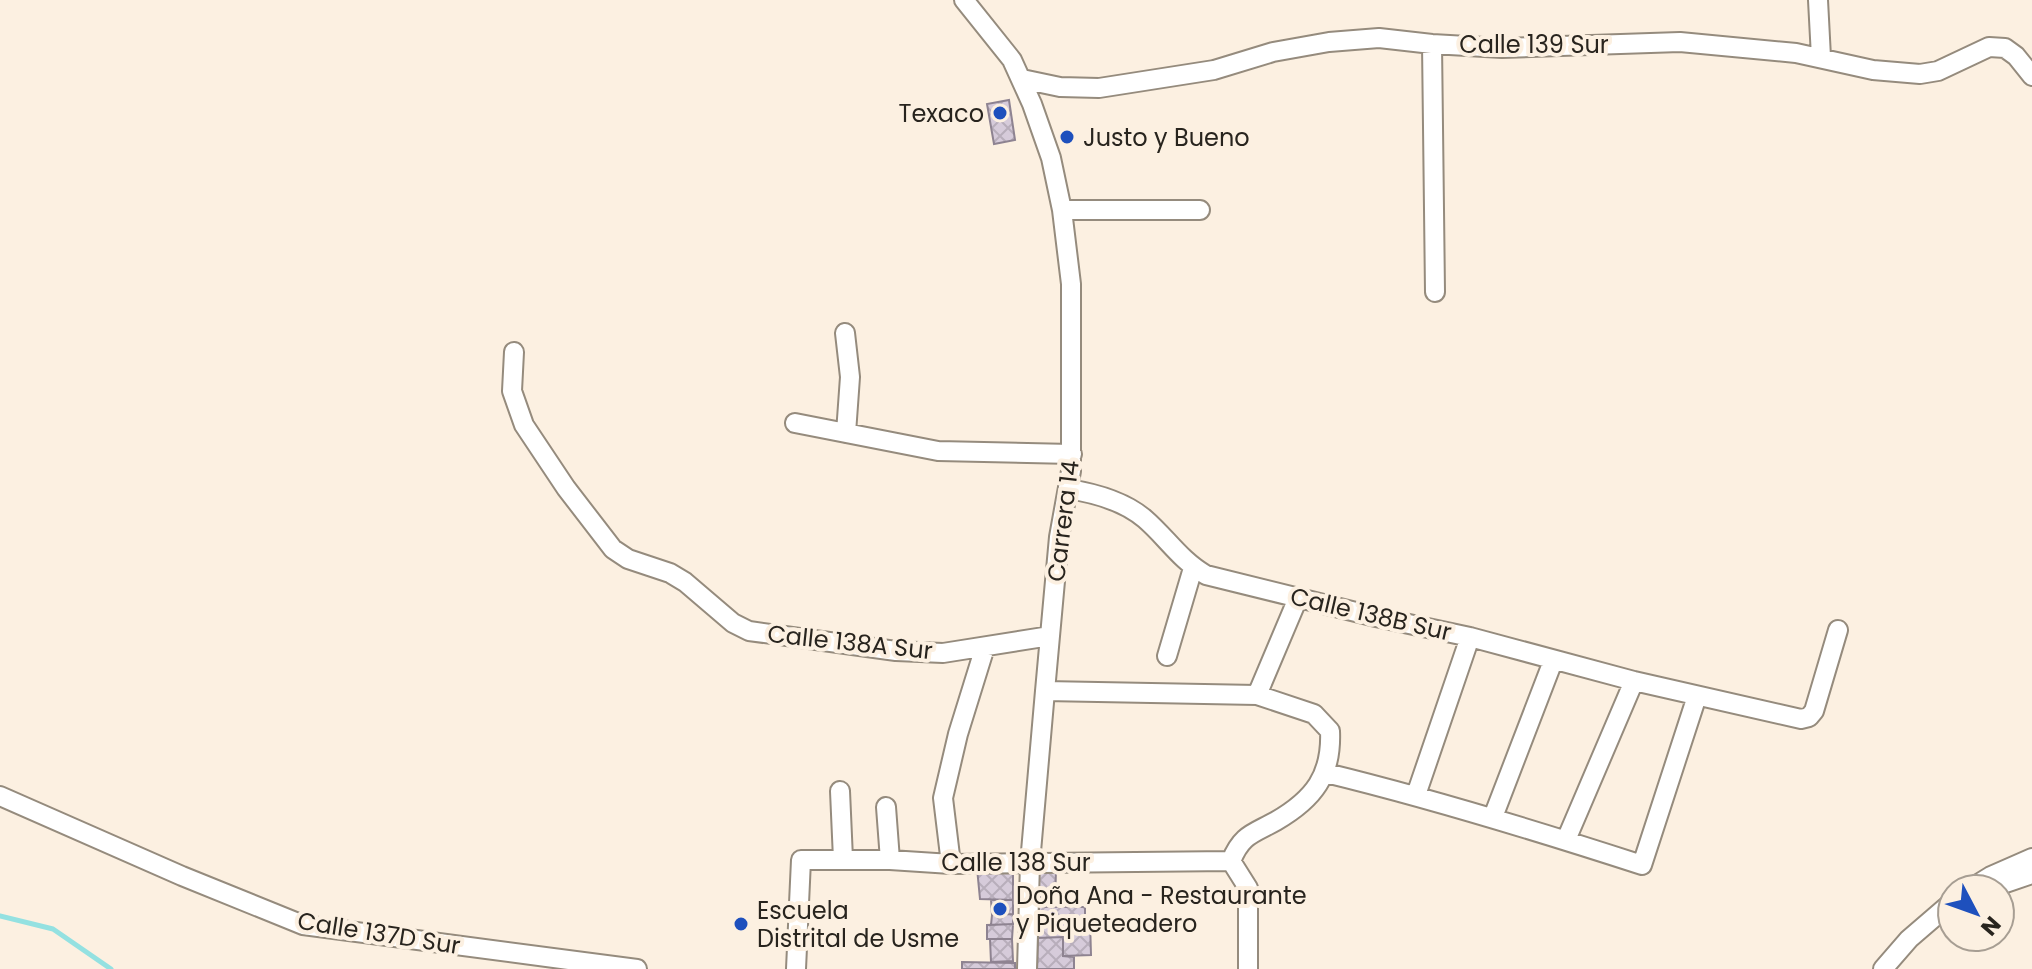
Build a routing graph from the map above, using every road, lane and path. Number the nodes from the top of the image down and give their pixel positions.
1 (964, 0) edge
2 (1818, 0) edge
3 (1432, 44) junction
4 (1821, 57) junction
5 (2032, 75) edge
6 (1022, 79) junction
7 (1062, 210) junction
8 (1200, 210) dead end
9 (1435, 292) dead end
10 (845, 333) dead end
11 (514, 352) dead end
12 (795, 423) dead end
13 (846, 433) junction
14 (1072, 454) junction
15 (1068, 489) junction
16 (1193, 568) junction
17 (1298, 598) junction
18 (1838, 630) dead end
19 (1050, 636) junction
20 (1470, 637) junction
21 (985, 647) junction
22 (1167, 656) dead end
23 (1553, 661) junction
24 (1634, 681) junction
25 (1045, 691) junction
26 (1257, 695) junction
27 (1697, 696) junction
28 (1326, 773) junction
29 (840, 791) dead end
30 (1416, 795) junction
31 (0, 796) edge
32 (886, 807) dead end
33 (1493, 817) junction
34 (1566, 840) junction
35 (2032, 858) edge
36 (843, 859) junction
37 (890, 860) junction
38 (1231, 861) junction
39 (1030, 863) junction
40 (951, 864) junction
41 (1998, 873) edge
42 (1936, 916) edge
43 (637, 969) edge
44 (796, 969) edge
45 (1027, 969) edge
46 (1248, 969) edge
47 (1883, 969) edge

1 - 6 street, Carrera 14
2 - 4 street
3 - 4 street, Calle 139 Sur
3 - 6 street, Calle 139 Sur
3 - 9 street
4 - 5 street, Calle 139 Sur
6 - 7 street, Carrera 14
7 - 8 street
7 - 14 street, Carrera 14
10 - 13 street
11 - 21 street, Calle 138A Sur
12 - 13 street
13 - 14 street
14 - 15 street, Carrera 14
15 - 16 street, Calle 138B Sur
15 - 19 street, Carrera 14
16 - 17 street, Calle 138B Sur
16 - 22 street
17 - 20 street, Calle 138B Sur
17 - 26 street
18 - 27 street, Calle 138B Sur
19 - 21 street, Calle 138A Sur
19 - 25 street, Carrera 14
20 - 23 street, Calle 138B Sur
20 - 30 street
21 - 40 street
23 - 24 street, Calle 138B Sur
23 - 33 street
24 - 27 street, Calle 138B Sur
24 - 34 street
25 - 26 street
25 - 39 street, Carrera 14
26 - 28 street
27 - 34 street
28 - 30 street
28 - 38 street
29 - 36 street
30 - 33 street
31 - 43 street, Calle 137D Sur
32 - 37 street
33 - 34 street
35 - 41 street
36 - 37 street, Calle 138 Sur
36 - 44 street, Calle 138 Sur
37 - 40 street, Calle 138 Sur
38 - 39 street, Calle 138 Sur
38 - 46 street
39 - 40 street, Calle 138 Sur
39 - 45 street, Carrera 14
42 - 47 street

